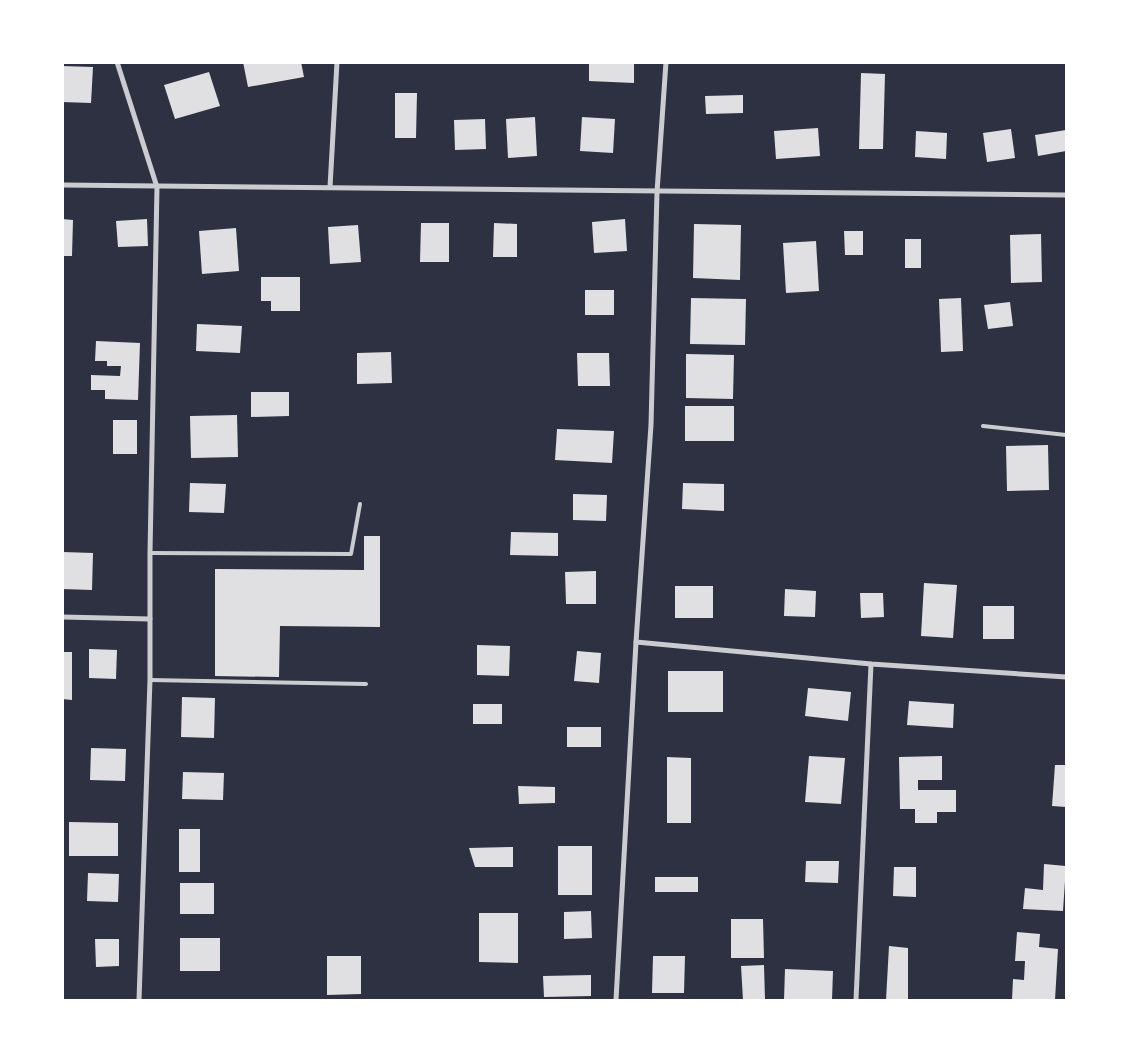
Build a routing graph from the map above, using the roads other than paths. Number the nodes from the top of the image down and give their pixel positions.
1 (117, 62) edge
2 (337, 62) edge
3 (666, 62) edge
4 (62, 184) edge
5 (157, 187) junction
6 (330, 188) junction
7 (657, 192) junction
8 (1066, 195) edge
9 (982, 426) dead end
10 (1066, 435) edge
11 (360, 504) dead end
12 (150, 553) junction
13 (62, 617) edge
14 (150, 619) junction
15 (636, 642) junction
16 (870, 664) junction
17 (1066, 677) edge
18 (150, 680) junction
19 (366, 684) dead end
20 (139, 1000) edge
21 (616, 1000) edge
22 (856, 1000) edge

1 - 5 street
2 - 6 street
3 - 7 street
4 - 5 street
5 - 6 street
5 - 12 street
6 - 7 street
7 - 8 street
7 - 15 street
9 - 10 lane
11 - 12 lane
12 - 14 street
13 - 14 street
14 - 18 street
15 - 16 street
15 - 21 street
16 - 17 street
16 - 22 street
18 - 19 lane
18 - 20 street

